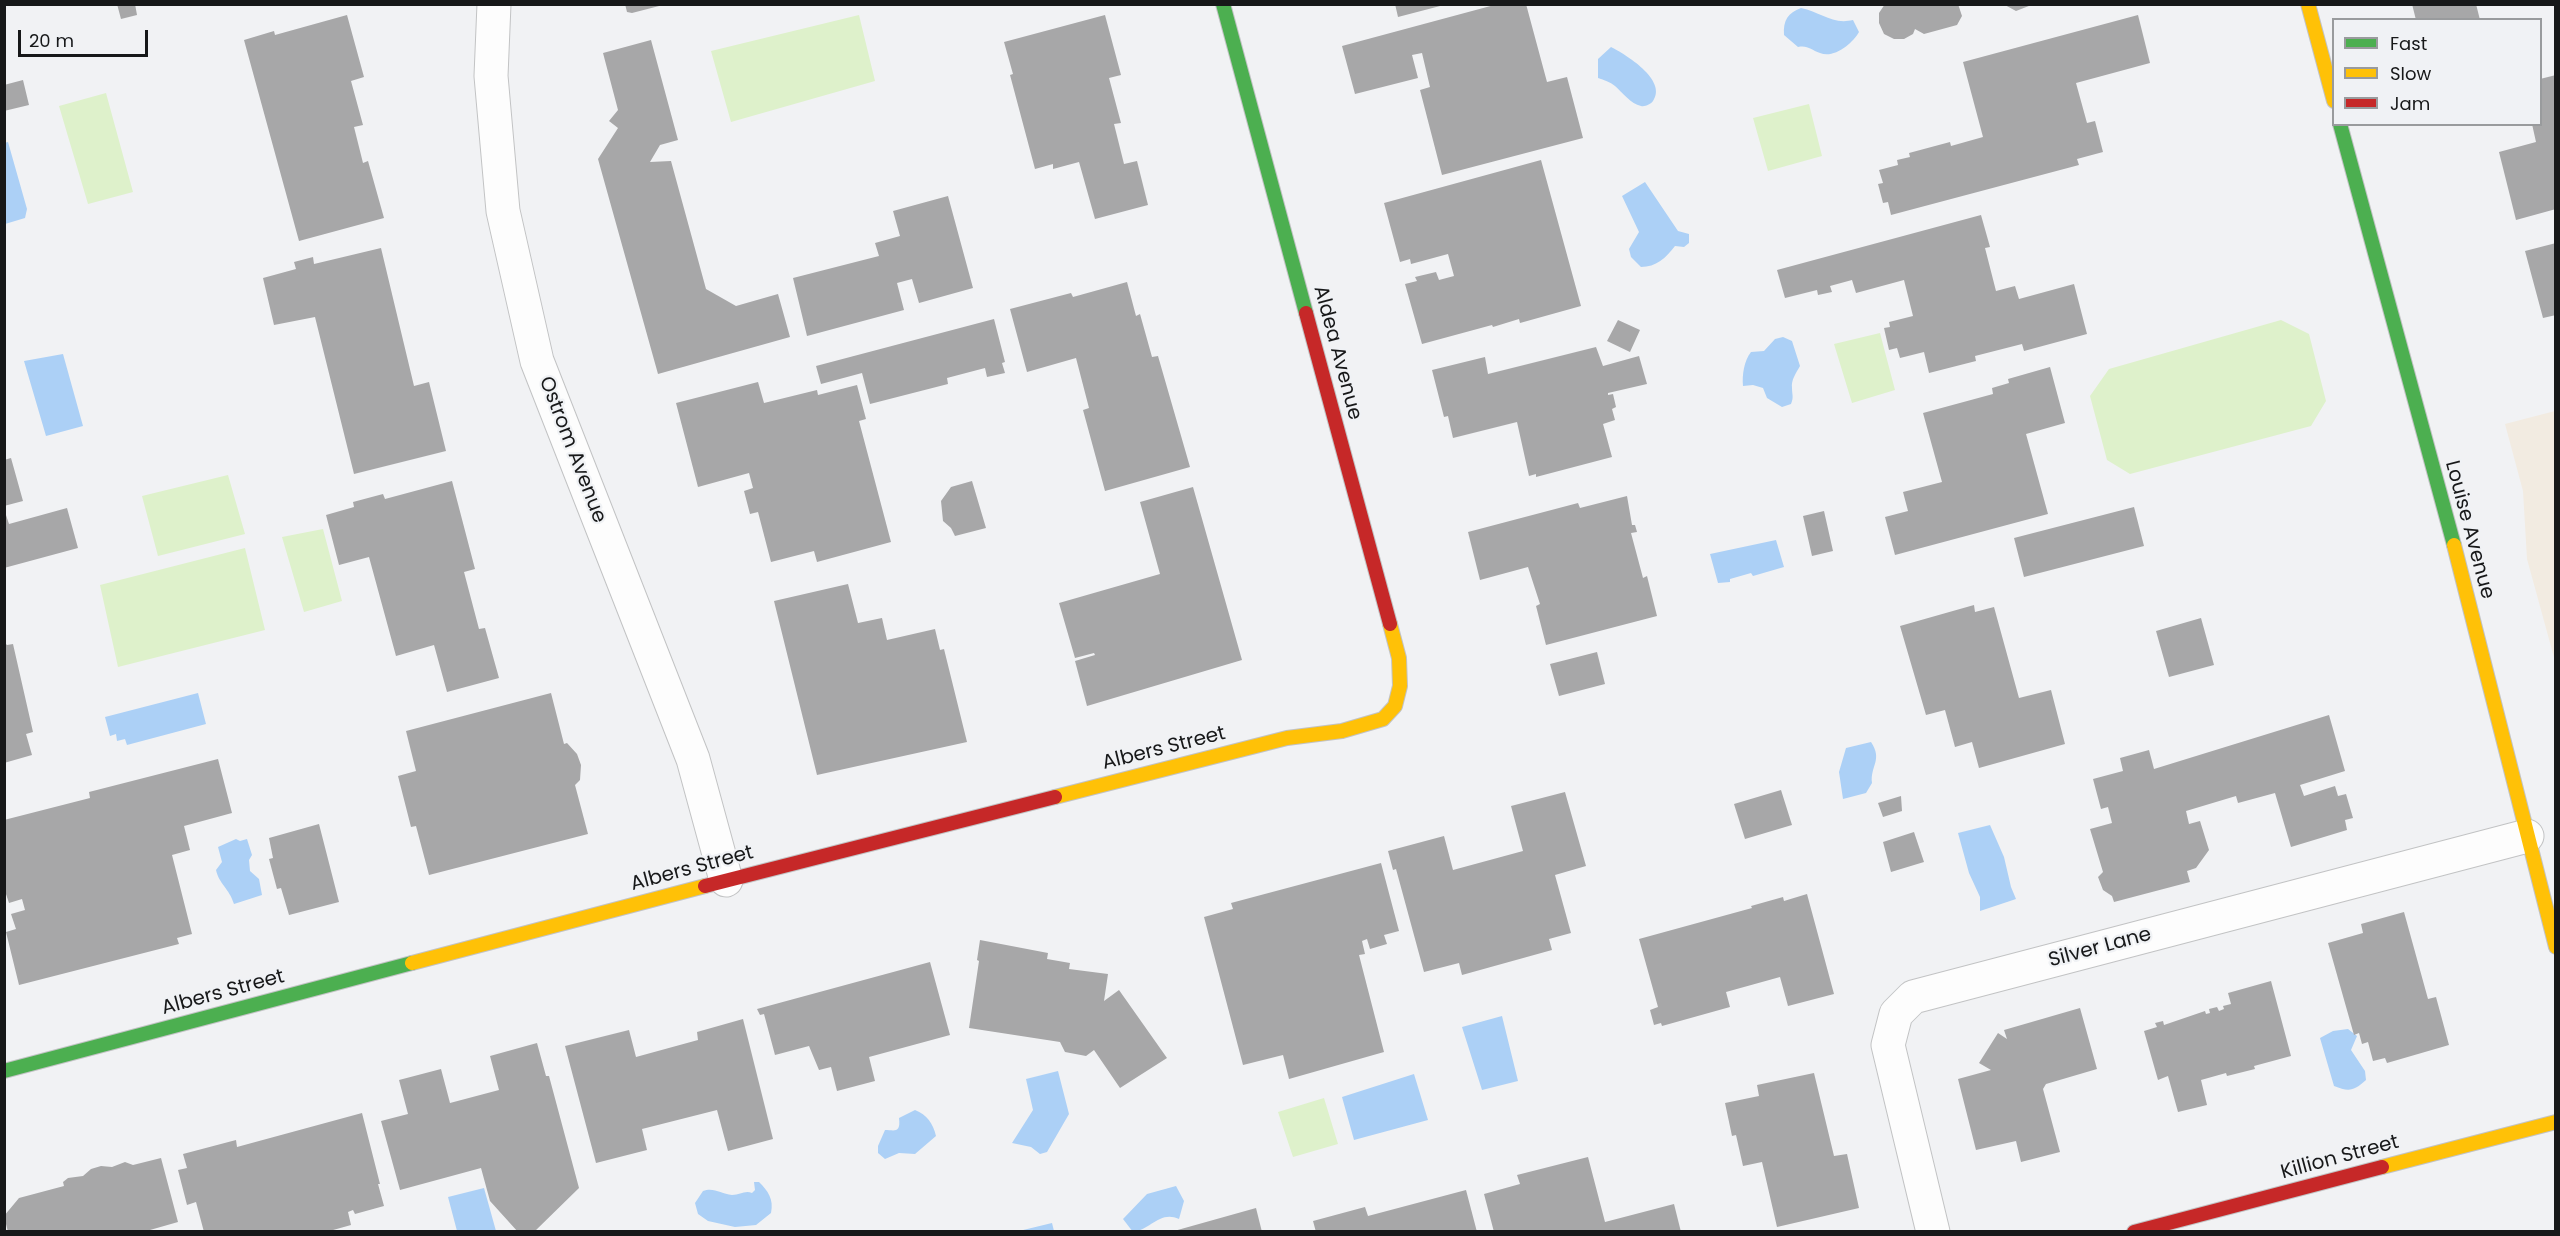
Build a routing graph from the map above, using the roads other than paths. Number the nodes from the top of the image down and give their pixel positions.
1 (495, 4) edge
2 (1223, 4) edge
3 (2308, 4) edge
4 (2332, 94) edge
5 (2341, 126) edge
6 (1391, 712) joint
7 (2527, 836) junction
8 (726, 880) junction
9 (2556, 947) edge
10 (4, 1071) edge
11 (2556, 1122) edge
12 (1933, 1232) edge
13 (2134, 1232) edge

1 - 8 street, Ostrom Avenue
2 - 6 street, Aldea Avenue
3 - 4 street
5 - 7 street, Louise Avenue
6 - 8 street, Albers Street
7 - 9 street, Louise Avenue
7 - 12 street, Silver Lane
8 - 10 street, Albers Street
11 - 13 street, Killion Street

